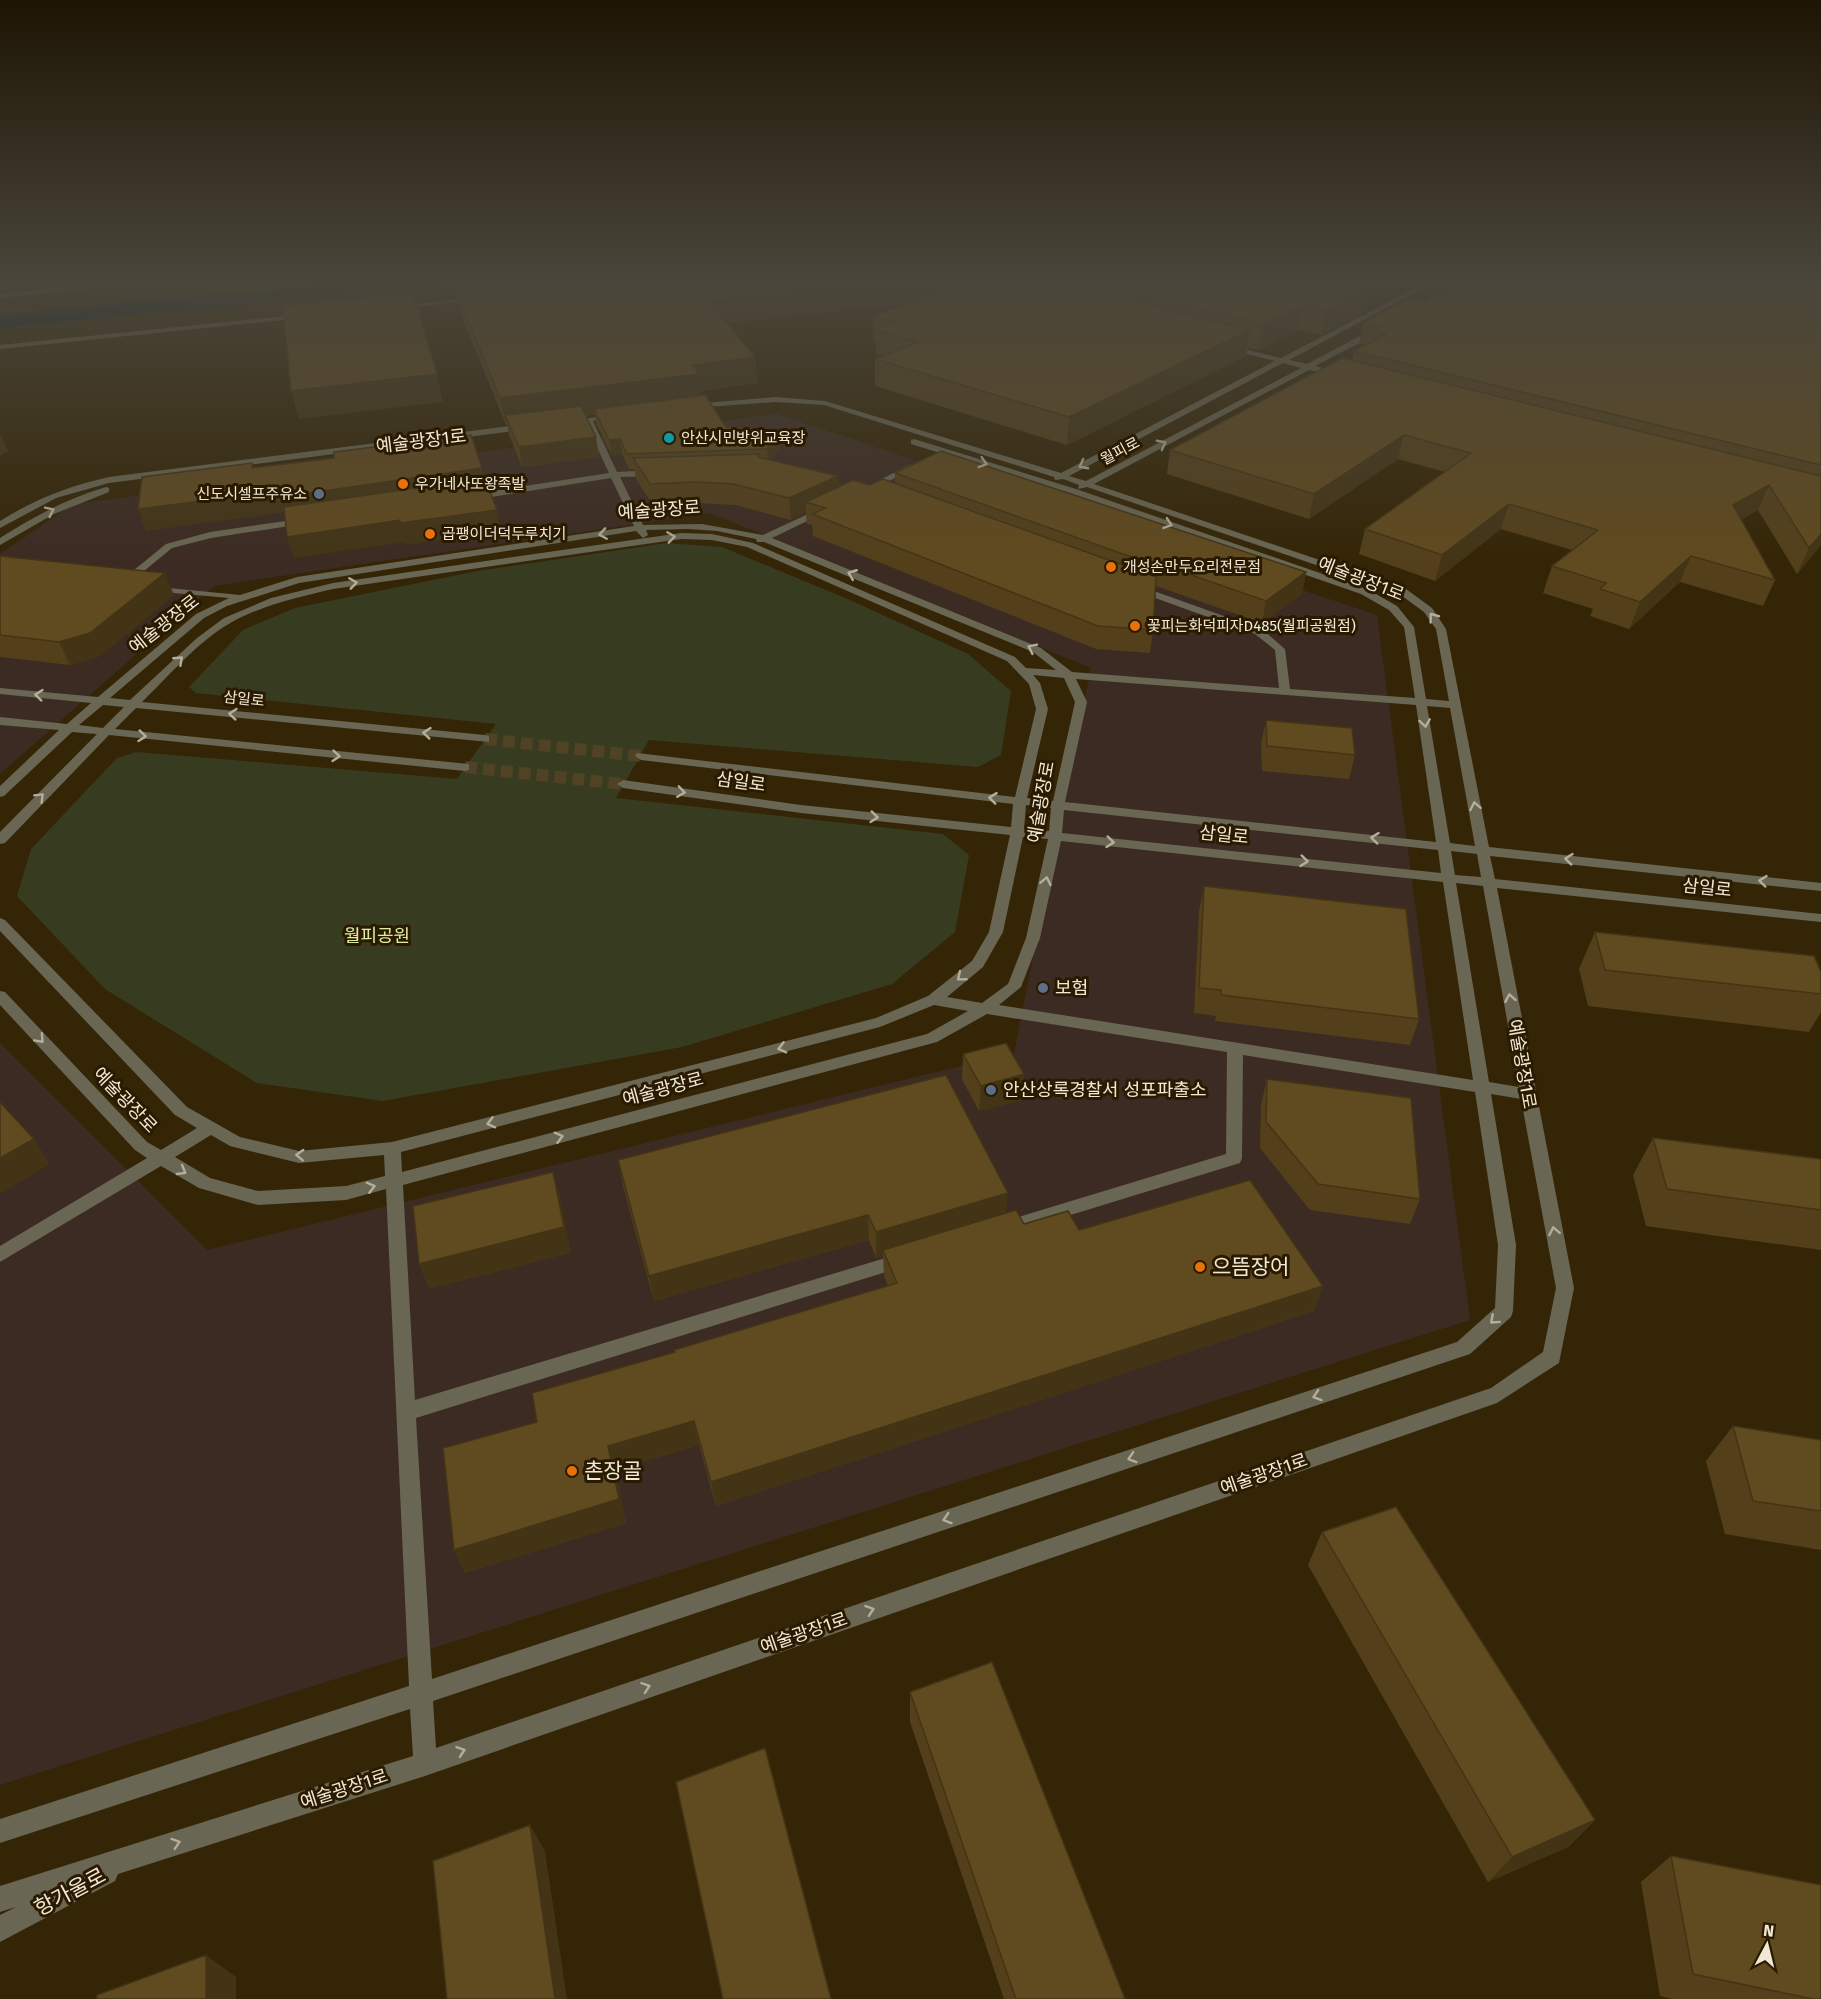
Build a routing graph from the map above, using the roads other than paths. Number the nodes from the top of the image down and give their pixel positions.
1 (1253, 375) edge
2 (1293, 375) edge
3 (1340, 375) edge
4 (1354, 379) edge
5 (625, 419) edge
6 (590, 424) junction
7 (533, 436) edge
8 (958, 446) junction
9 (939, 454) junction
10 (925, 461) edge
11 (662, 472) edge
12 (615, 476) junction
13 (1062, 476) junction
14 (1048, 483) junction
15 (1086, 484) junction
16 (867, 489) junction
17 (856, 490) edge
18 (1073, 491) junction
19 (878, 493) edge
20 (465, 498) edge
21 (836, 504) edge
22 (314, 520) edge
23 (0, 525) edge
24 (640, 528) junction
25 (764, 538) junction
26 (646, 541) junction
27 (0, 542) edge
28 (750, 545) junction
29 (1125, 583) edge
30 (244, 597) junction
31 (275, 600) junction
32 (1022, 671) junction
33 (1068, 674) junction
34 (0, 690) edge
35 (1285, 692) junction
36 (101, 701) junction
37 (1421, 702) junction
38 (133, 705) junction
39 (1456, 705) junction
40 (0, 721) edge
41 (69, 728) junction
42 (105, 732) junction
43 (485, 739) tunnel mouth
44 (641, 756) tunnel mouth
45 (465, 767) tunnel mouth
46 (623, 784) tunnel mouth
47 (0, 793) edge
48 (1020, 801) junction
49 (1058, 805) junction
50 (1017, 832) junction
51 (1055, 837) junction
52 (0, 840) edge
53 (1444, 846) junction
54 (1483, 850) junction
55 (1449, 877) junction
56 (1488, 882) junction
57 (1821, 887) edge
58 (1821, 918) edge
59 (0, 923) edge
60 (0, 996) edge
61 (933, 1000) junction
62 (985, 1008) junction
63 (1236, 1048) junction
64 (1483, 1087) junction
65 (1527, 1094) junction
66 (210, 1128) junction
67 (392, 1148) junction
68 (160, 1158) junction
69 (394, 1181) junction
70 (984, 1235) edge
71 (0, 1255) edge
72 (916, 1256) edge
73 (406, 1412) junction
74 (421, 1694) junction
75 (424, 1764) junction
76 (0, 1831) edge
77 (139, 1854) junction
78 (0, 1899) edge
79 (0, 1929) edge

1 -> 13 street, 월피로
15 -> 2 street, 월피로
3 - 4 street
5 - 6 street, 예술광장1로
6 - 12 street
6 - 23 street, 예술광장1로
27 -> 7 street, 예술광장1로
8 - 9 street
8 - 9 street, 예술광장1로
8 - 13 street, 예술광장1로
9 -> 14 street, 예술광장1로
10 - 16 street
11 - 12 street
12 - 20 street
12 - 24 street
13 - 14 street, 월피로
13 - 15 street, 예술광장1로
14 - 18 street, 예술광장1로
15 - 18 street, 월피로
39 -> 15 street, 예술광장1로
16 - 17 street
16 - 19 street
18 -> 37 street, 예술광장1로
21 - 25 street
22 - 30 street
24 - 25 street, 예술광장로
24 - 26 street
24 -> 30 street, 예술광장로
25 - 28 street
33 -> 25 street, 예술광장로
26 -> 28 street, 예술광장로
31 -> 26 street, 예술광장로
28 - 32 street, 예술광장로
29 - 35 street
30 - 31 street
30 - 36 street, 예술광장로
38 -> 31 street, 예술광장로
32 - 33 street
32 - 48 street, 예술광장로
33 - 35 street
33 - 49 street, 예술광장로
36 -> 34 street, 삼일로
35 - 37 street
36 - 38 street, 삼일로
36 - 41 street, 예술광장로
37 - 39 street
37 -> 53 street, 예술광장1로
38 - 42 street, 예술광장로
43 -> 38 street, 삼일로
54 -> 39 street, 예술광장1로
40 - 41 street
41 - 42 street
41 - 47 street, 예술광장로
42 -> 45 street
52 -> 42 street, 예술광장로
48 -> 44 street, 삼일로
46 -> 50 street, 삼일로
48 - 49 street, 삼일로
48 - 50 street, 예술광장로
49 - 51 street, 예술광장로
53 -> 49 street, 삼일로
50 - 51 street, 삼일로
50 -> 61 street, 예술광장로
51 -> 55 street, 삼일로
62 -> 51 street, 예술광장로
53 - 54 street, 삼일로
53 - 55 street, 예술광장1로
54 - 56 street, 예술광장1로
57 -> 54 street, 삼일로
55 - 56 street, 삼일로
55 - 64 street, 예술광장1로
56 - 58 street, 삼일로
65 -> 56 street, 예술광장1로
59 - 66 street, 예술광장로
60 -> 68 street, 예술광장로
61 - 62 street
61 -> 67 street, 예술광장로
62 - 63 street
69 -> 62 street, 예술광장로
63 - 64 street
63 - 70 street
64 - 65 street
64 -> 74 street, 예술광장1로
75 -> 65 street, 예술광장1로
67 -> 66 street, 예술광장로
66 - 68 street
67 - 69 street
68 -> 69 street, 예술광장로
68 - 71 street
69 - 73 street
72 - 73 street
73 - 74 street
74 - 75 street
74 - 76 street, 예술광장1로
77 -> 75 street, 예술광장1로
77 - 78 street, 예술광장1로
77 - 79 street, 항가울로

